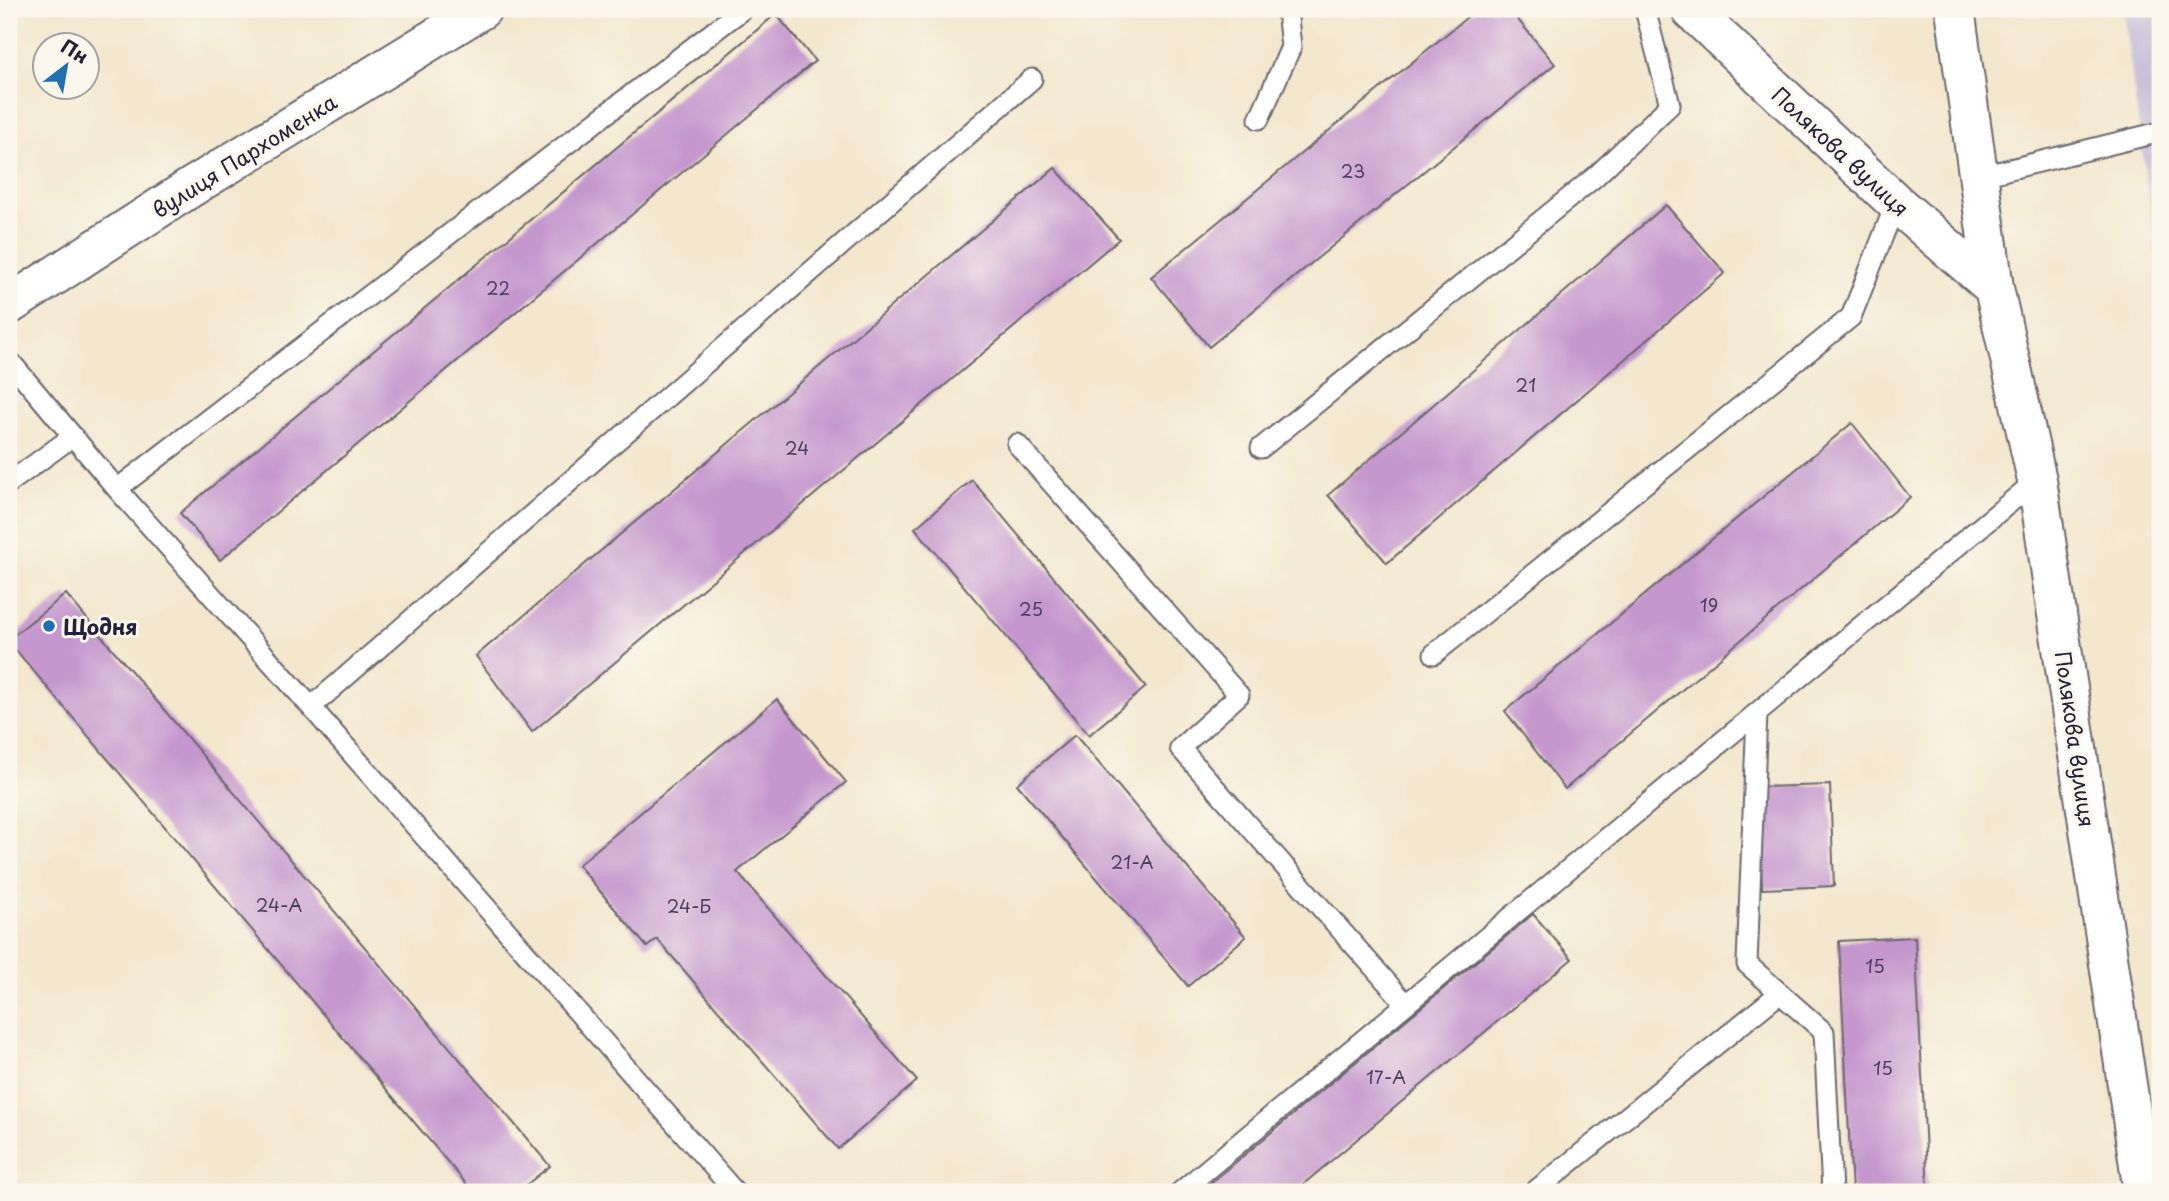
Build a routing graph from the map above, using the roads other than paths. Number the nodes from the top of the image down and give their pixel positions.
1 (482, 9) edge
2 (743, 9) edge
3 (1287, 9) edge
4 (1645, 9) edge
5 (1690, 9) edge
6 (1955, 9) edge
7 (1032, 79) dead end
8 (1259, 119) dead end
9 (2160, 132) edge
10 (1978, 177) junction
11 (1896, 203) junction
12 (1994, 288) junction
13 (9, 305) edge
14 (9, 360) edge
15 (72, 437) junction
16 (1017, 444) dead end
17 (1261, 448) dead end
18 (2037, 480) junction
19 (9, 483) edge
20 (117, 489) junction
21 (1434, 654) dead end
22 (311, 707) junction
23 (1757, 713) junction
24 (1780, 993) junction
25 (1406, 1004) junction
26 (735, 1192) edge
27 (1180, 1192) edge
28 (1534, 1192) edge
29 (1832, 1192) edge
30 (2143, 1192) edge

1 - 13 street, вулиця Пархоменка
2 - 20 lane
3 - 8 lane
4 - 17 lane
5 - 11 street, Полякова вулиця
6 - 10 street, Полякова вулиця
7 - 22 lane
9 - 10 lane
10 - 12 street, Полякова вулиця
11 - 12 street, Полякова вулиця
11 - 21 lane
12 - 18 street, Полякова вулиця
14 - 15 lane
15 - 19 lane
15 - 20 lane
16 - 25 lane
18 - 23 lane
18 - 30 street, Полякова вулиця
20 - 22 lane
22 - 26 lane
23 - 24 lane
23 - 25 lane
24 - 28 lane
24 - 29 lane
25 - 27 lane

